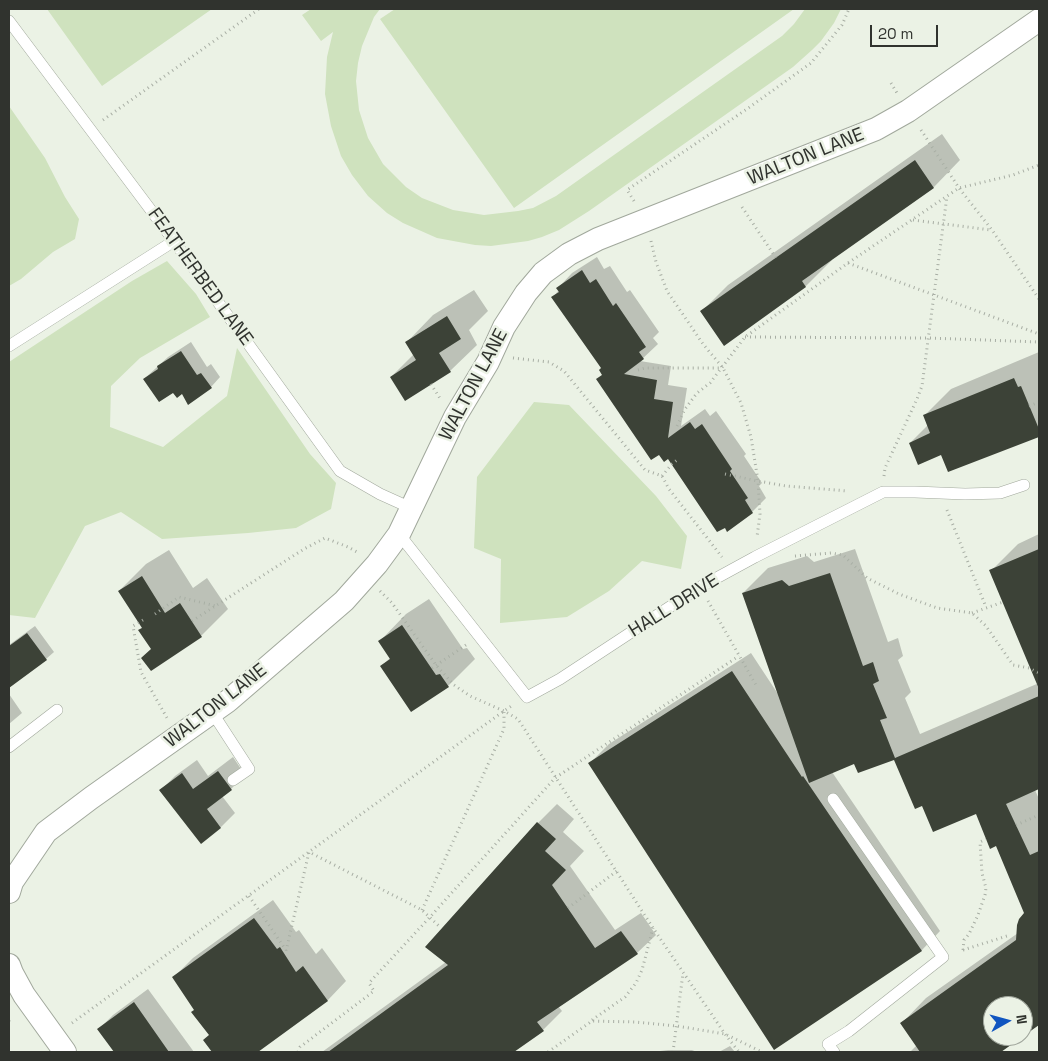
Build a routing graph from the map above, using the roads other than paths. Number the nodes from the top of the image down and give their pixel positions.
1 (1039, 20) edge
2 (9, 21) edge
3 (174, 241) junction
4 (9, 346) edge
5 (1024, 485) dead end
6 (411, 508) junction
7 (399, 534) junction
8 (57, 710) dead end
9 (212, 712) junction
10 (9, 747) edge
11 (233, 780) dead end
12 (833, 799) dead end
13 (10, 885) edge
14 (9, 965) edge
15 (59, 1044) edge
16 (834, 1052) edge

1 - 6 street, WALTON LANE
2 - 3 lane, FEATHERBED LANE
3 - 4 lane
3 - 6 lane, FEATHERBED LANE
5 - 7 lane, HALL DRIVE
6 - 7 street, WALTON LANE
7 - 9 street, WALTON LANE
8 - 10 lane
9 - 11 lane
9 - 13 street, WALTON LANE
12 - 16 lane
14 - 15 street

